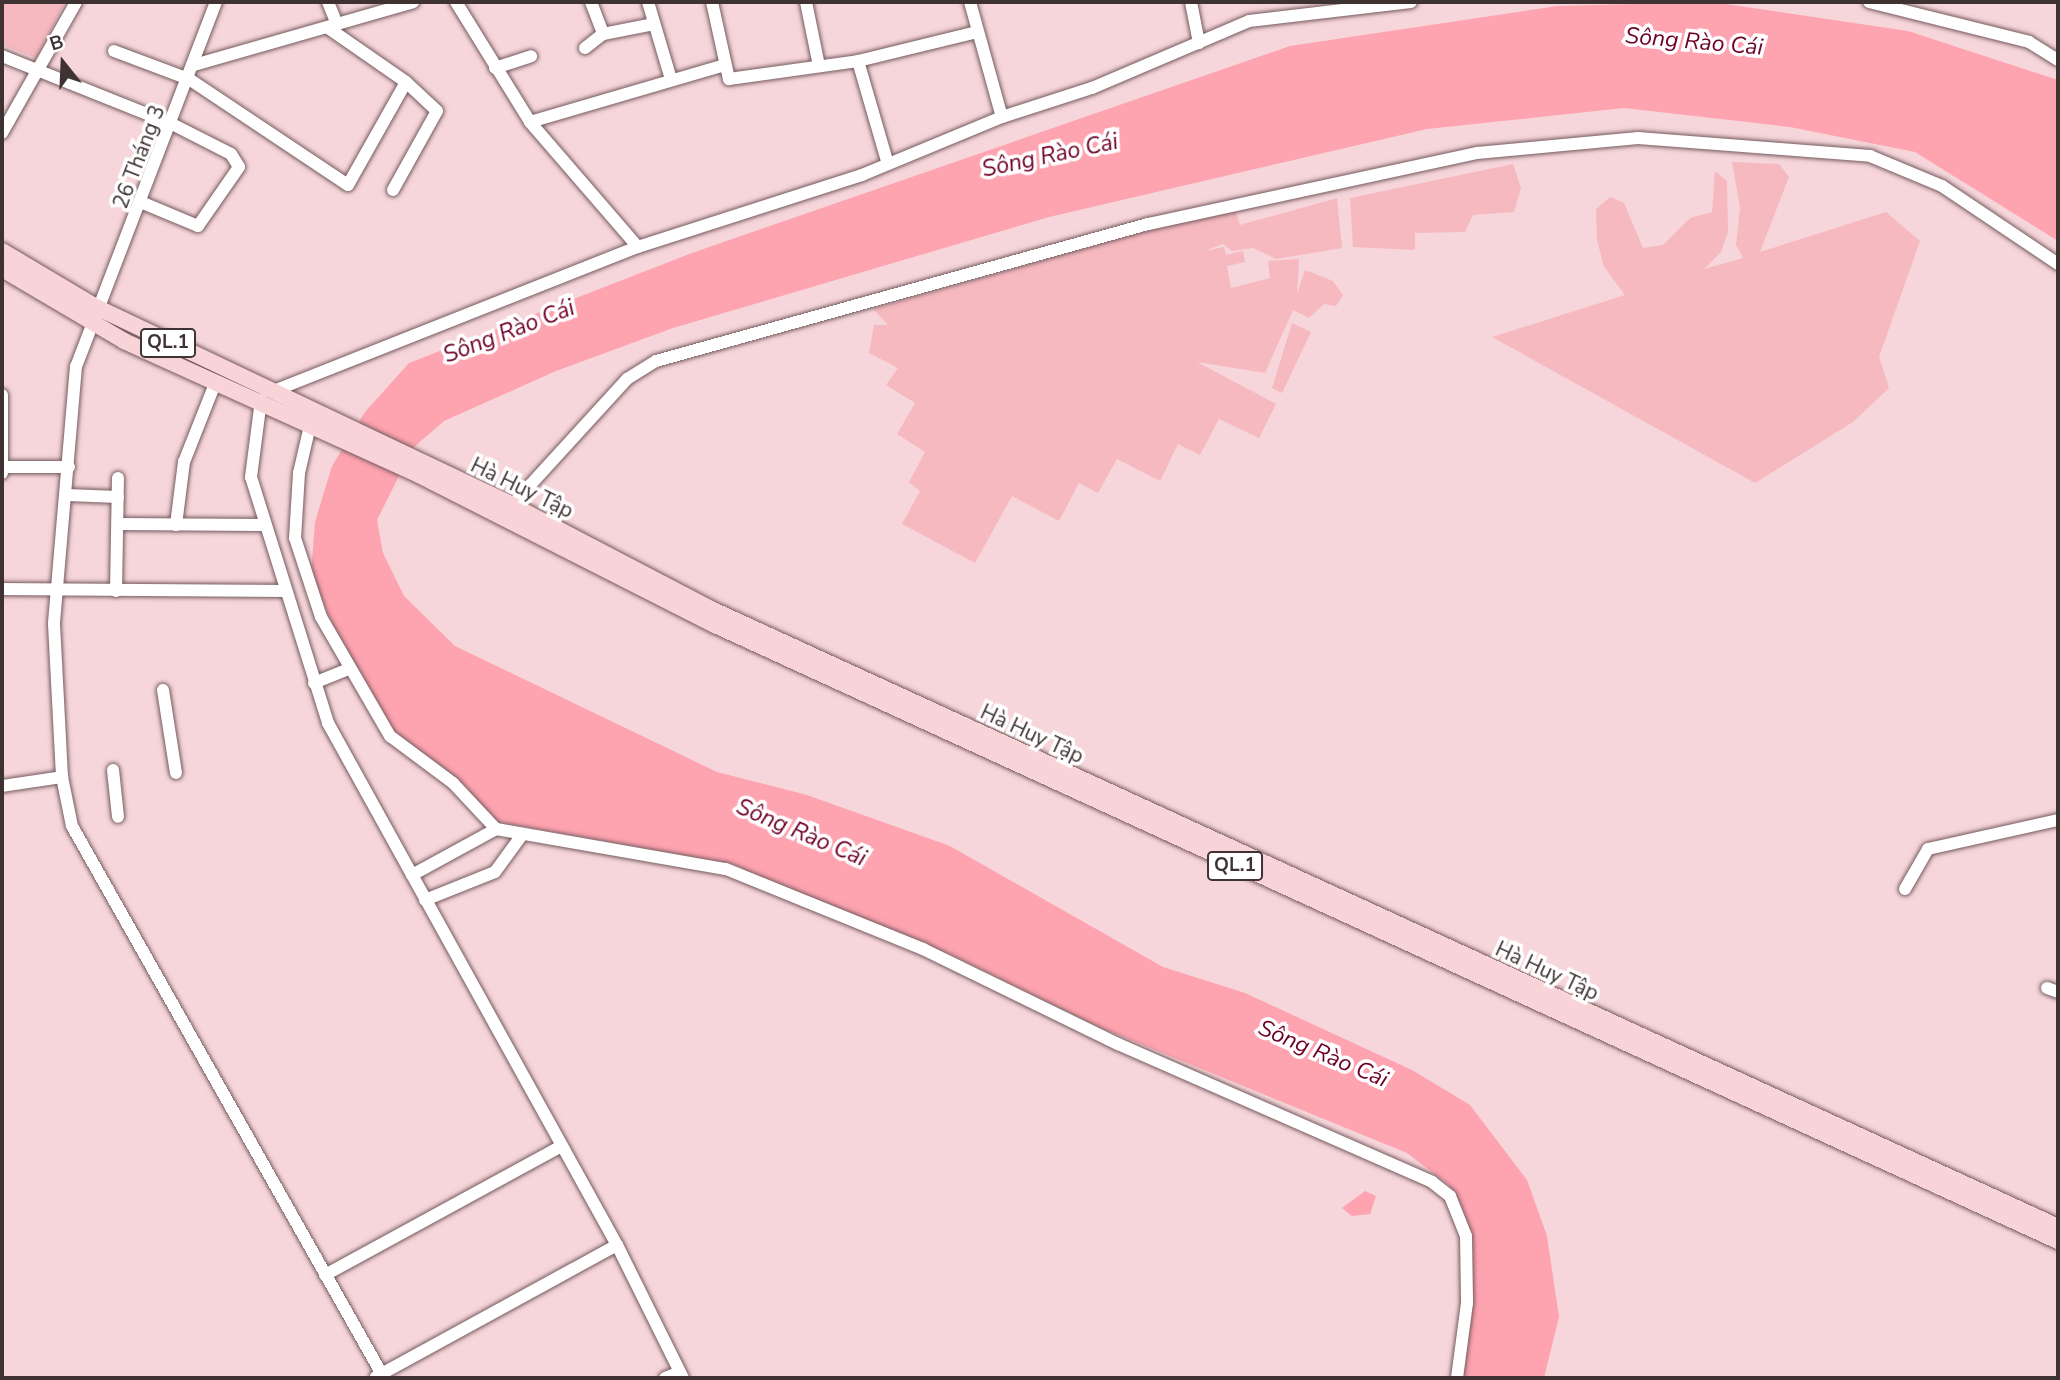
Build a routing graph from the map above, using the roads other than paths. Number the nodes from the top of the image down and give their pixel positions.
1 (76, 2) edge
2 (216, 2) edge
3 (328, 2) edge
4 (413, 2) edge
5 (456, 2) edge
6 (590, 2) edge
7 (648, 2) edge
8 (712, 2) edge
9 (806, 2) edge
10 (970, 2) edge
11 (1191, 2) edge
12 (1411, 2) edge
13 (1870, 2) edge
14 (1381, 3) edge
15 (1295, 7) edge
16 (654, 24) junction
17 (332, 25) junction
18 (977, 32) junction
19 (603, 34) junction
20 (1199, 43) junction
21 (585, 48) dead end
22 (114, 51) dead end
23 (2, 55) edge
24 (531, 56) dead end
25 (2058, 60) edge
26 (858, 61) junction
27 (194, 65) junction
28 (725, 65) junction
29 (820, 66) junction
30 (495, 68) junction
31 (40, 72) junction
32 (189, 79) junction
33 (671, 79) junction
34 (406, 82) junction
35 (1002, 117) junction
36 (530, 122) junction
37 (172, 124) junction
38 (2, 133) edge
39 (888, 164) junction
40 (393, 190) dead end
41 (144, 203) junction
42 (638, 247) junction
43 (2, 251) edge
44 (2058, 264) edge
45 (2, 269) edge
46 (93, 315) junction
47 (216, 381) junction
48 (276, 390) junction
49 (2, 395) edge
50 (261, 400) junction
51 (312, 417) junction
52 (2, 467) edge
53 (69, 467) junction
54 (422, 469) junction
55 (2, 473) edge
56 (118, 478) dead end
57 (67, 495) junction
58 (118, 497) junction
59 (512, 505) junction
60 (118, 524) junction
61 (176, 525) junction
62 (262, 525) junction
63 (2, 589) edge
64 (57, 591) junction
65 (116, 591) junction
66 (284, 591) junction
67 (349, 669) junction
68 (314, 683) junction
69 (163, 690) dead end
70 (113, 770) dead end
71 (176, 773) dead end
72 (62, 777) junction
73 (2, 786) edge
74 (118, 817) dead end
75 (2058, 820) edge
76 (496, 829) junction
77 (522, 835) junction
78 (412, 875) junction
79 (1905, 890) dead end
80 (425, 900) junction
81 (562, 1146) junction
82 (2058, 1227) edge
83 (2058, 1241) edge
84 (617, 1245) junction
85 (325, 1275) junction
86 (682, 1375) edge
87 (380, 1377) edge
88 (665, 1378) edge
89 (1457, 1378) edge

1 - 31 street
2 - 27 street, 26 Tháng 3
3 - 17 street
4 - 17 street
5 - 30 street
6 - 19 street
7 - 16 street
8 - 28 street
9 - 29 street
10 - 18 street
11 - 20 street
12 - 14 street
13 - 25 street
14 - 15 street
15 - 20 street
16 - 19 street
16 - 33 street
17 - 27 street
17 - 34 street
18 - 26 street
18 - 35 street
19 - 21 street
20 - 35 street
22 - 32 street
23 - 31 street
24 - 30 street
26 - 29 street
26 - 39 street
27 - 32 street, 26 Tháng 3
28 - 29 street
28 - 33 street
30 - 36 street
31 - 37 street
31 - 38 street
32 - 34 street
32 - 37 street, 26 Tháng 3
33 - 36 street
34 - 40 street
35 - 39 street
36 - 42 street
37 - 41 street, 26 Tháng 3
37 - 41 street
39 - 42 street
41 - 46 street, 26 Tháng 3
42 - 48 street
43 - 46 main road, Hà Huy Tập / QL.1
44 - 59 street
45 - 46 main road, Hà Huy Tập / QL.1
46 - 47 main road, Hà Huy Tập / QL.1
46 - 48 main road, Hà Huy Tập / QL.1
46 - 53 street, 26 Tháng 3
47 - 50 main road, Hà Huy Tập / QL.1
47 - 61 street
48 - 51 main road, Hà Huy Tập / QL.1
49 - 52 street
50 - 51 main road, Hà Huy Tập / QL.1
50 - 62 street
51 - 54 main road, Hà Huy Tập / QL.1
51 - 67 street
52 - 53 street
52 - 55 street
53 - 57 street, 26 Tháng 3
54 - 59 main road, Hà Huy Tập / QL.1
54 - 83 main road, Hà Huy Tập / QL.1
56 - 58 street
57 - 58 street
57 - 64 street, 26 Tháng 3
58 - 60 street
59 - 82 main road, Hà Huy Tập / QL.1
60 - 61 street
60 - 65 street
61 - 62 street
62 - 66 street
63 - 64 street
64 - 65 street
64 - 72 street, 26 Tháng 3
65 - 66 street
66 - 68 street
67 - 68 street
67 - 76 street
68 - 78 street
69 - 71 street
70 - 74 street
72 - 73 street
72 - 85 street, 26 Tháng 3
75 - 79 street
76 - 77 street
76 - 78 street
77 - 80 street
77 - 89 street
78 - 80 street
80 - 81 street
81 - 84 street
81 - 85 street
84 - 86 street
84 - 87 street
85 - 87 street, 26 Tháng 3
86 - 88 street

